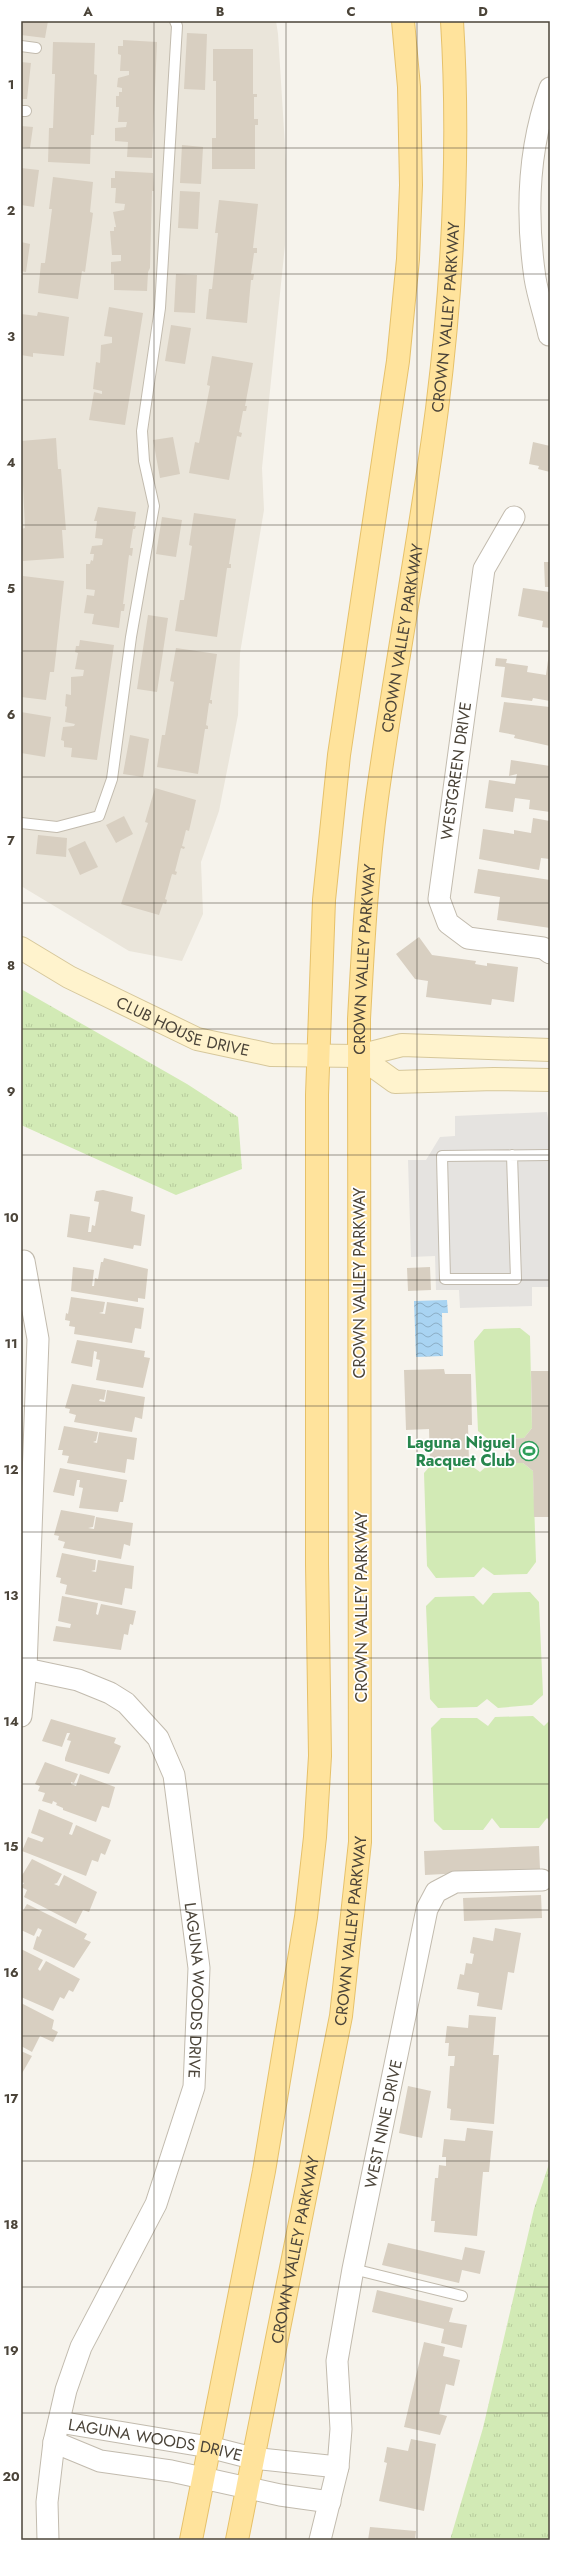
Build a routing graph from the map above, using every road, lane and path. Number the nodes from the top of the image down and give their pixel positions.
1 (175, 21) edge
2 (403, 21) edge
3 (452, 21) edge
4 (21, 46) edge
5 (36, 48) dead end
6 (550, 88) edge
7 (549, 335) edge
8 (514, 517) dead end
9 (21, 823) edge
10 (21, 948) edge
11 (550, 953) edge
12 (550, 1050) edge
13 (318, 1056) junction
14 (359, 1056) junction
15 (550, 1080) edge
16 (512, 1154) junction
17 (550, 1155) edge
18 (24, 1261) dead end
19 (26, 1669) junction
20 (21, 1716) edge
21 (542, 1880) dead end
22 (353, 2269) junction
23 (462, 2296) dead end
24 (59, 2422) junction
25 (54, 2442) junction
26 (209, 2447) junction
27 (252, 2458) junction
28 (338, 2467) junction
29 (203, 2479) junction
30 (247, 2487) junction
31 (330, 2502) junction
32 (48, 2540) edge
33 (191, 2540) edge
34 (237, 2540) edge
35 (320, 2540) edge

1 - 9 lane
2 - 13 main road
3 - 14 main road, CROWN VALLEY PARKWAY
4 - 5 lane
6 - 7 street
8 - 11 street, WESTGREEN DRIVE
10 - 13 street, CLUB HOUSE DRIVE
12 - 14 street, CLUB HOUSE DRIVE
13 - 14 street, CLUB HOUSE DRIVE
13 - 26 main road
14 - 15 street
14 - 27 main road, CROWN VALLEY PARKWAY
16 - 16 lane
16 - 17 lane
18 - 19 street
19 - 20 street
19 - 24 street, LAGUNA WOODS DRIVE
21 - 22 street, WEST NINE DRIVE
22 - 23 lane
22 - 28 street, WEST NINE DRIVE
24 - 25 street, LAGUNA WOODS DRIVE
24 - 26 street, LAGUNA WOODS DRIVE
25 - 29 street, LAGUNA WOODS DRIVE
25 - 32 street, LAGUNA WOODS DRIVE
26 - 27 street, LAGUNA WOODS DRIVE
26 - 29 main road
27 - 28 street
27 - 30 main road, CROWN VALLEY PARKWAY
28 - 31 street, WEST NINE DRIVE
29 - 30 street
29 - 33 main road
30 - 31 street
30 - 34 main road, CROWN VALLEY PARKWAY
31 - 35 street, WEST NINE DRIVE

